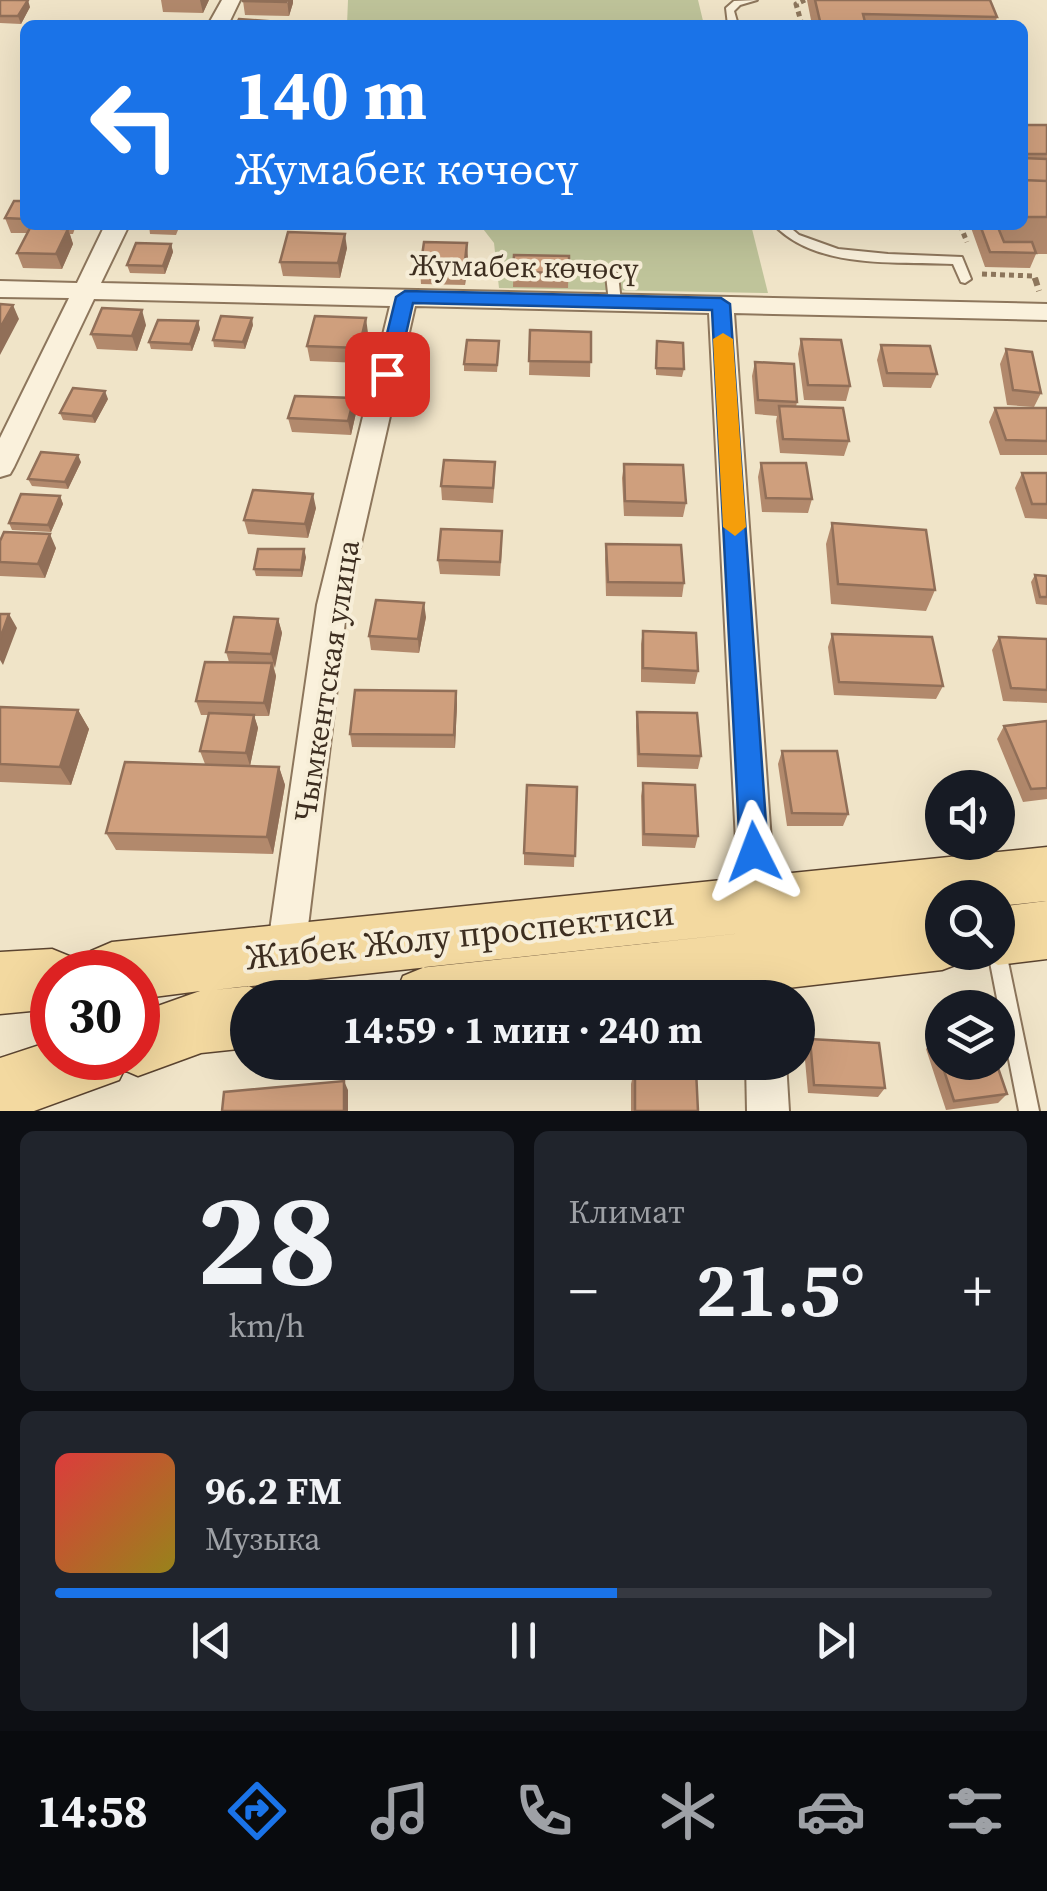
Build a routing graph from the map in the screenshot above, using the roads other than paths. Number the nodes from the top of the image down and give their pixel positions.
1 (752, 0) edge
2 (732, 20) edge
3 (114, 230) edge
4 (786, 230) edge
5 (612, 275) dead end
6 (972, 276) road end
7 (0, 289) edge
8 (84, 290) junction
9 (405, 297) junction
10 (615, 302) junction
11 (721, 304) junction
12 (1046, 314) edge
13 (0, 467) edge
14 (1047, 874) edge
15 (1047, 930) edge
16 (1015, 934) edge
17 (925, 942) edge
18 (286, 951) junction
19 (761, 955) edge
20 (160, 966) edge
21 (1002, 970) edge
22 (30, 980) edge
23 (566, 980) edge
24 (0, 983) edge
25 (230, 1019) edge
26 (160, 1036) edge
27 (30, 1079) edge
28 (767, 1080) edge
29 (0, 1090) edge
30 (768, 1111) edge
31 (1029, 1111) edge

1 - 2 lane
3 - 8 street
4 - 6 lane
5 - 10 lane
7 - 8 street, Жумабек көчөсү
8 - 9 street, Жумабек көчөсү
8 - 13 street
9 - 10 street, Жумабек көчөсү
9 - 18 street, Чымкентская улица
10 - 11 street, Жумабек көчөсү
11 - 12 street, Жумабек көчөсү
11 - 19 street
14 - 19 main road, Жибек Жолу проспектиси
15 - 16 main road
17 - 19 main road, Жибек Жолу проспектиси
18 - 19 main road, Жибек Жолу проспектиси
18 - 20 main road, Жибек Жолу проспектиси
19 - 23 main road, Жибек Жолу проспектиси
21 - 31 lane
22 - 24 main road
25 - 26 main road, Жибек Жолу проспектиси
27 - 29 main road
28 - 30 street

